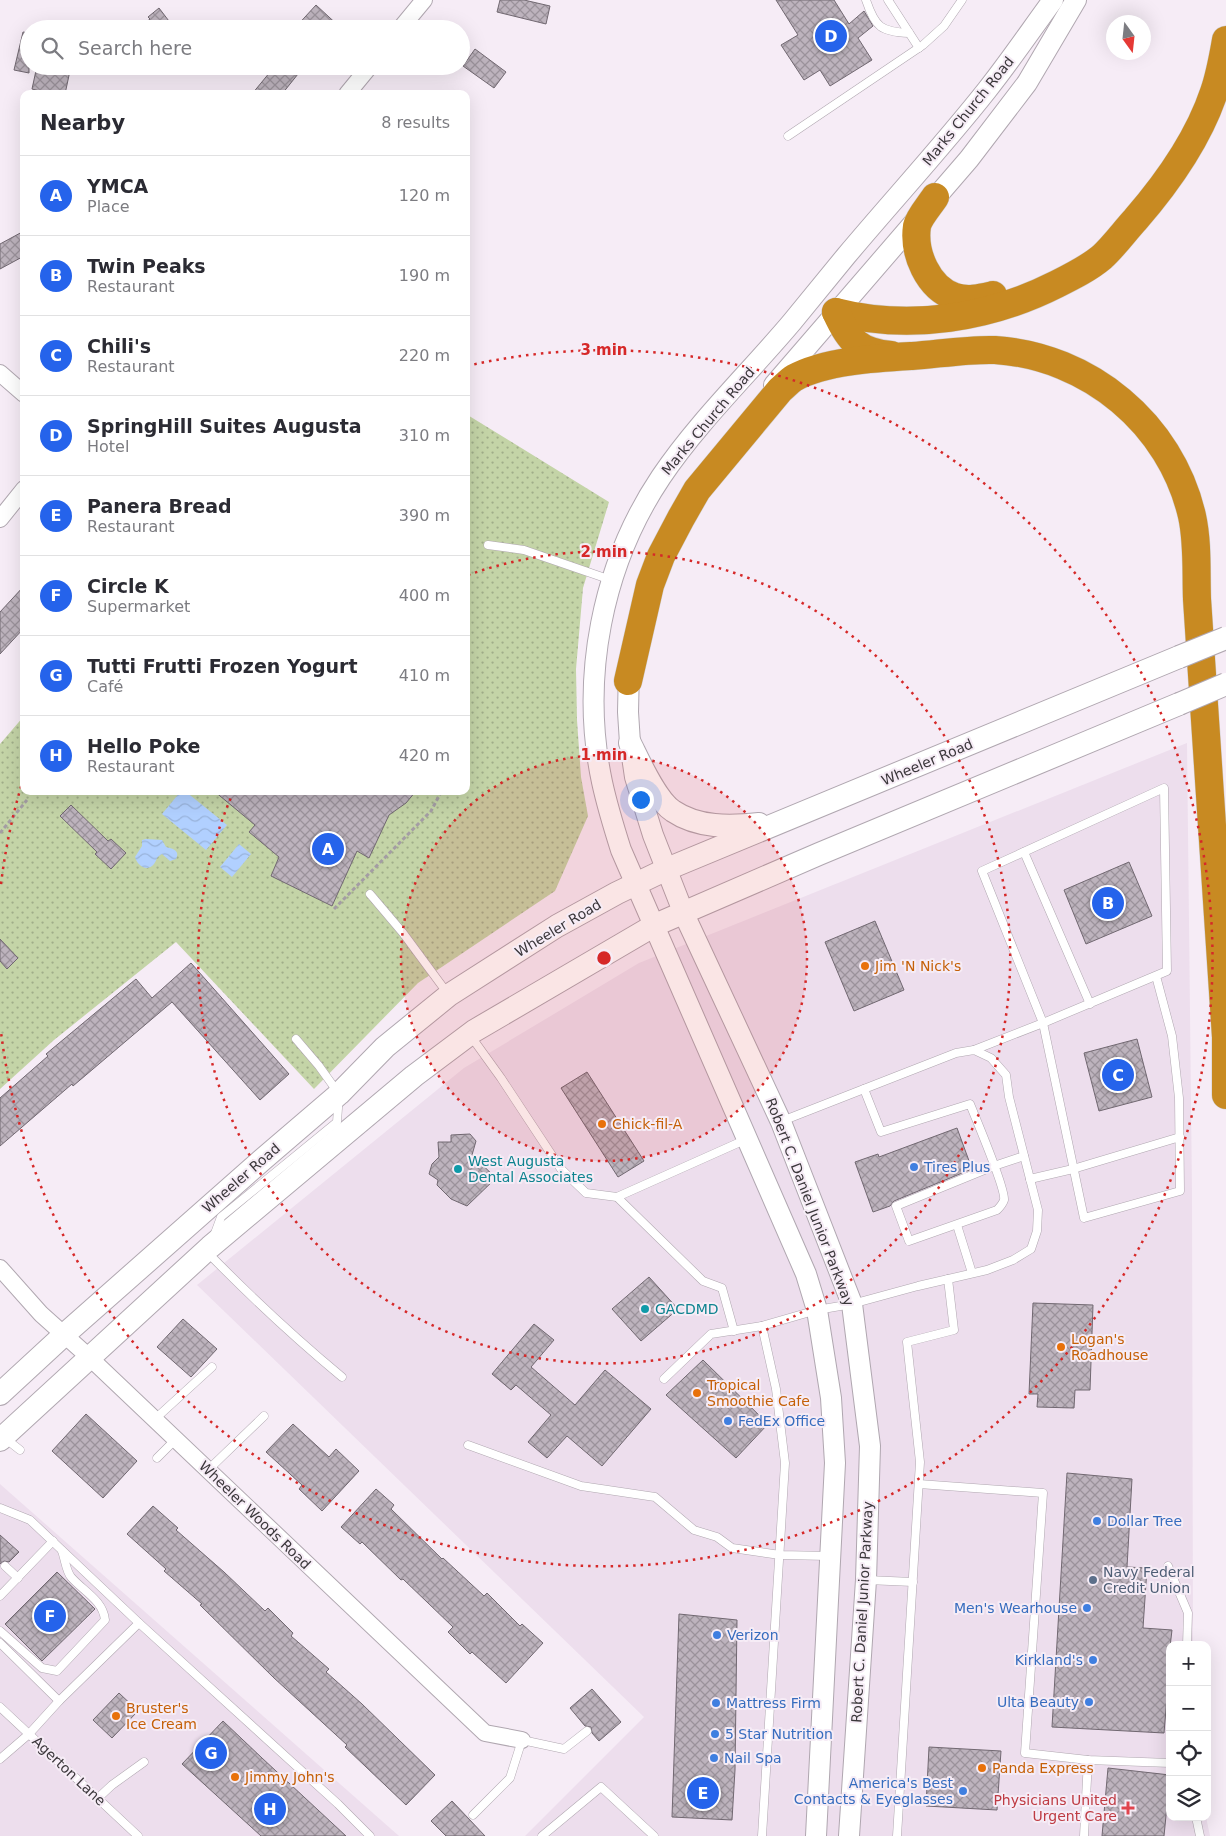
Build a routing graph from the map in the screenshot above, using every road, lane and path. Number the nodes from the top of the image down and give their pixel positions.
1 (424, 0) edge
2 (866, 0) edge
3 (888, 0) edge
4 (962, 0) edge
5 (1053, 0) edge
6 (1076, 0) edge
7 (407, 20) edge
8 (909, 33) junction
9 (1226, 40) edge
10 (919, 48) junction
11 (363, 75) edge
12 (350, 90) edge
13 (788, 136) dead end
14 (935, 197) junction
15 (1153, 198) junction
16 (813, 296) junction
17 (836, 312) junction
18 (905, 356) junction
19 (0, 373) edge
20 (20, 390) edge
21 (20, 494) edge
22 (0, 519) edge
23 (488, 545) dead end
24 (611, 580) junction
25 (1226, 638) edge
26 (628, 681) junction
27 (1226, 684) edge
28 (630, 743) junction
29 (439, 795) edge
30 (27, 800) dead end
31 (782, 822) junction
32 (0, 833) edge
33 (1024, 852) junction
34 (666, 870) junction
35 (636, 885) junction
36 (370, 894) dead end
37 (334, 909) dead end
38 (684, 914) junction
39 (655, 925) junction
40 (1156, 976) junction
41 (449, 995) junction
42 (1090, 1004) junction
43 (1042, 1023) junction
44 (470, 1034) junction
45 (296, 1039) dead end
46 (974, 1050) junction
47 (864, 1089) junction
48 (338, 1094) junction
49 (1226, 1095) edge
50 (780, 1122) junction
51 (1180, 1137) junction
52 (747, 1139) junction
53 (1024, 1156) junction
54 (994, 1166) junction
55 (1073, 1169) junction
56 (1030, 1179) junction
57 (617, 1197) junction
58 (957, 1225) junction
59 (208, 1249) junction
60 (0, 1268) edge
61 (972, 1273) junction
62 (948, 1279) junction
63 (852, 1304) junction
64 (817, 1310) junction
65 (762, 1326) junction
66 (734, 1331) junction
67 (65, 1334) junction
68 (90, 1356) junction
69 (212, 1367) dead end
70 (342, 1377) dead end
71 (664, 1379) dead end
72 (0, 1394) edge
73 (264, 1416) dead end
74 (155, 1419) junction
75 (176, 1439) junction
76 (8, 1442) edge
77 (468, 1445) dead end
78 (157, 1458) dead end
79 (208, 1470) junction
80 (919, 1484) junction
81 (0, 1508) edge
82 (53, 1541) junction
83 (62, 1550) junction
84 (780, 1555) junction
85 (831, 1556) junction
86 (6, 1566) dead end
87 (1168, 1566) dead end
88 (18, 1578) junction
89 (866, 1580) junction
90 (913, 1582) junction
91 (0, 1596) edge
92 (139, 1623) junction
93 (0, 1631) edge
94 (1187, 1641) edge
95 (0, 1643) edge
96 (59, 1701) junction
97 (0, 1706) edge
98 (587, 1731) dead end
99 (29, 1734) junction
100 (522, 1740) junction
101 (0, 1760) edge
102 (1088, 1760) junction
103 (144, 1762) dead end
104 (1166, 1763) edge
105 (98, 1798) junction
106 (473, 1815) dead end
107 (1197, 1821) edge
108 (138, 1836) edge
109 (370, 1836) edge
110 (542, 1836) edge
111 (654, 1836) edge
112 (762, 1836) edge
113 (816, 1836) edge
114 (849, 1836) edge
115 (897, 1836) edge
116 (1084, 1836) edge
117 (1200, 1836) edge

1 - 7 street
2 - 8 lane
3 - 8 lane
4 - 10 lane
5 - 16 street, Marks Church Road
6 - 14 street, Marks Church Road
8 - 10 lane
9 - 15 highway
10 - 13 lane
11 - 12 street
14 - 15 highway
14 - 17 street, Marks Church Road
15 - 17 highway
16 - 17 street
16 - 24 street, Marks Church Road
17 - 18 highway
17 - 26 street, Marks Church Road
18 - 26 highway
18 - 49 highway
19 - 20 street
21 - 22 street
23 - 24 lane
24 - 35 street, Marks Church Road
25 - 31 main road, Wheeler Road, bridge
26 - 28 street, Marks Church Road
27 - 38 main road, bridge
28 - 31 main road
28 - 34 street, Marks Church Road
29 - 37 path
30 - 32 path
31 - 34 main road, Wheeler Road
33 - 40 lane
33 - 42 lane
33 - 43 lane
34 - 35 main road, Wheeler Road
34 - 38 street, Marks Church Road
35 - 39 street, Marks Church Road
35 - 41 main road, Wheeler Road
36 - 41 lane
38 - 39 main road
38 - 50 street, Robert C. Daniel Junior Parkway
39 - 44 main road
39 - 52 street
40 - 42 lane
40 - 51 lane
41 - 48 main road, Wheeler Road
42 - 43 lane
43 - 46 lane
43 - 55 lane
44 - 57 lane
44 - 59 main road
45 - 48 lane
46 - 47 lane
46 - 53 lane
47 - 50 lane
47 - 54 lane
48 - 59 lane
48 - 67 main road, Wheeler Road
50 - 63 street, Robert C. Daniel Junior Parkway
51 - 55 lane
51 - 55 lane
52 - 57 lane
52 - 64 street
53 - 54 lane
53 - 56 lane
54 - 58 lane
54 - 58 lane
55 - 56 lane
56 - 61 lane
57 - 66 lane
58 - 61 lane
59 - 68 main road
59 - 70 lane
60 - 67 street, Wheeler Woods Road
61 - 62 lane
62 - 63 lane
62 - 80 lane
63 - 64 lane
63 - 89 street, Robert C. Daniel Junior Parkway
64 - 65 lane
64 - 85 street
65 - 66 lane
65 - 84 lane
66 - 71 lane
67 - 68 street, Wheeler Woods Road
67 - 72 main road, Wheeler Road
68 - 74 street, Wheeler Woods Road
68 - 76 main road
69 - 74 lane
73 - 79 lane
74 - 75 street, Wheeler Woods Road
75 - 78 lane
75 - 79 street, Wheeler Woods Road
77 - 84 lane
79 - 100 street, Wheeler Woods Road
80 - 90 lane
80 - 102 lane
81 - 82 lane
82 - 83 lane
82 - 88 lane
83 - 92 lane
83 - 93 lane
84 - 85 lane
84 - 112 lane
85 - 113 street
86 - 88 lane
87 - 94 lane
88 - 91 lane
89 - 90 lane
89 - 114 street, Robert C. Daniel Junior Parkway
90 - 115 lane
92 - 96 lane
92 - 109 lane
95 - 96 lane
96 - 99 lane
97 - 99 lane, Agerton Lane
98 - 100 lane
99 - 101 lane
99 - 105 lane, Agerton Lane
100 - 106 lane
102 - 104 lane
102 - 116 lane
103 - 105 lane
105 - 108 lane, Agerton Lane
107 - 117 lane
110 - 111 lane

